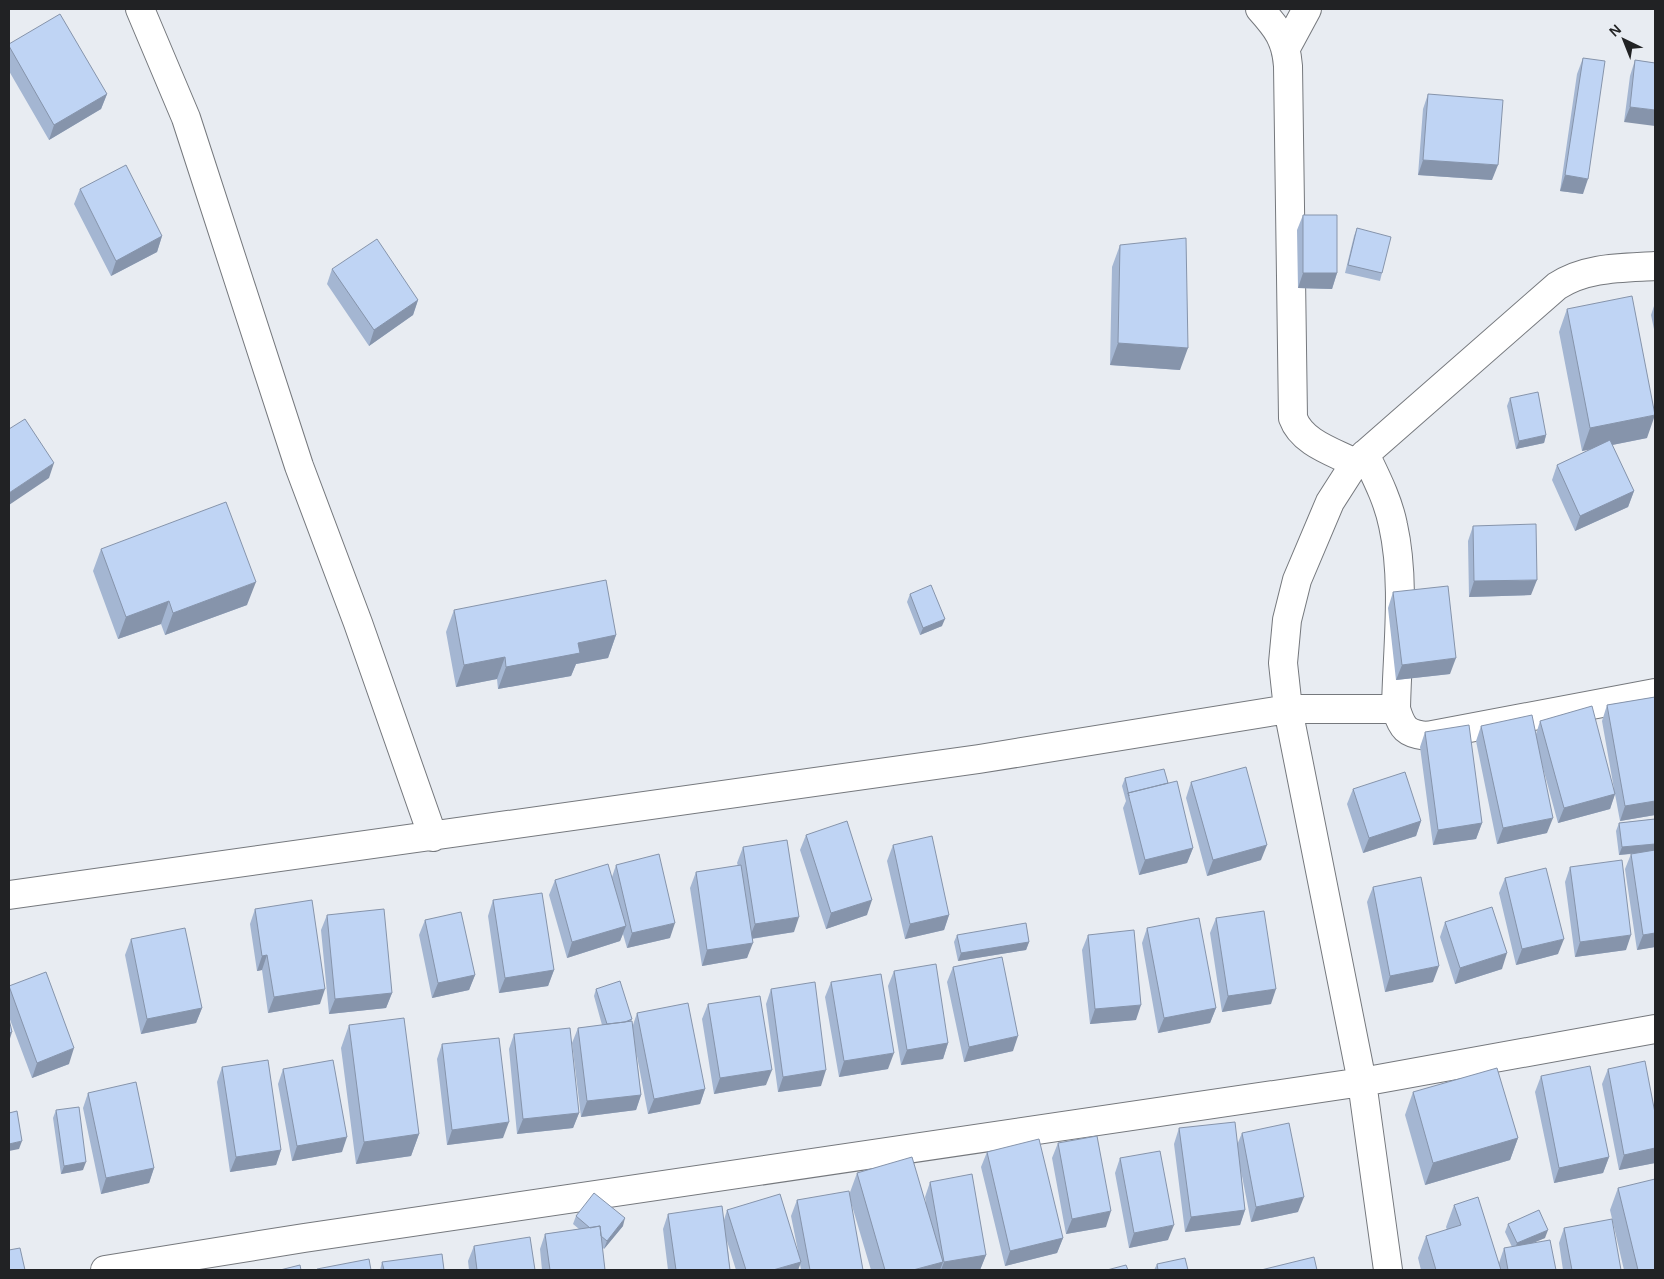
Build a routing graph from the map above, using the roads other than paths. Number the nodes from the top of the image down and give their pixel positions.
1 (140, 9) edge
2 (1260, 9) edge
3 (1307, 9) edge
4 (1287, 46) junction
5 (1655, 266) edge
6 (1360, 459) junction
7 (1655, 693) edge
8 (1288, 709) junction
9 (1396, 709) junction
10 (433, 837) junction
11 (9, 895) edge
12 (1655, 1029) edge
13 (1362, 1082) junction
14 (104, 1270) edge
15 (1388, 1270) edge

1 - 10 street
2 - 4 street
3 - 4 street
4 - 6 street
5 - 6 street
6 - 8 street
6 - 9 street
7 - 9 street
8 - 9 street
8 - 10 street
8 - 13 street
10 - 11 street
12 - 13 street
13 - 14 street
13 - 15 street

